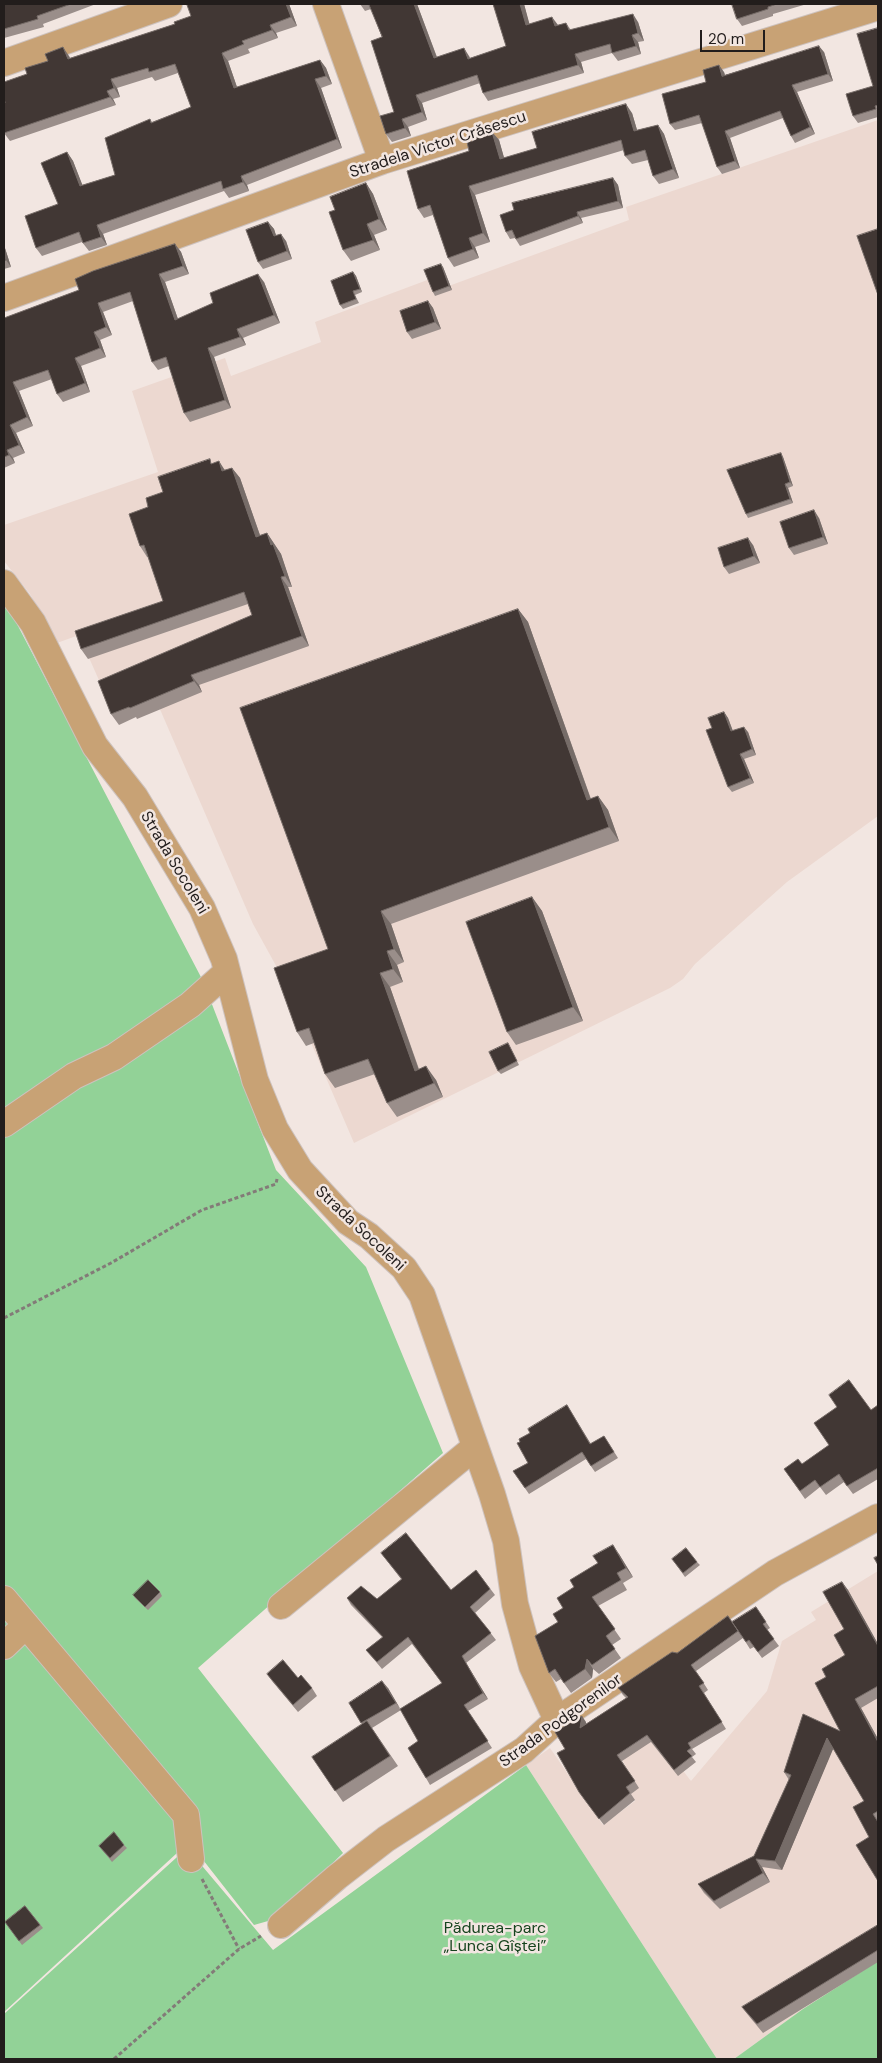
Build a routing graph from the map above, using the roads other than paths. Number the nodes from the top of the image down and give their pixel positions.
1 (170, 4) edge
2 (326, 4) edge
3 (878, 7) edge
4 (4, 63) edge
5 (382, 161) junction
6 (4, 298) edge
7 (4, 583) edge
8 (227, 972) junction
9 (4, 1124) edge
10 (476, 1448) junction
11 (878, 1517) edge
12 (4, 1599) edge
13 (281, 1606) dead end
14 (26, 1625) junction
15 (4, 1646) edge
16 (557, 1720) junction
17 (191, 1859) road end
18 (281, 1925) road end

1 - 4 street
2 - 5 street
3 - 5 street, Stradela Victor Crăsescu
5 - 6 street, Stradela Victor Crăsescu
7 - 8 street, Strada Socoleni
8 - 9 street
8 - 10 street, Strada Socoleni
10 - 13 street
10 - 16 street, Strada Socoleni
11 - 16 street, Strada Podgorenilor
12 - 14 street
14 - 15 street
14 - 17 street
16 - 18 street, Strada Podgorenilor

